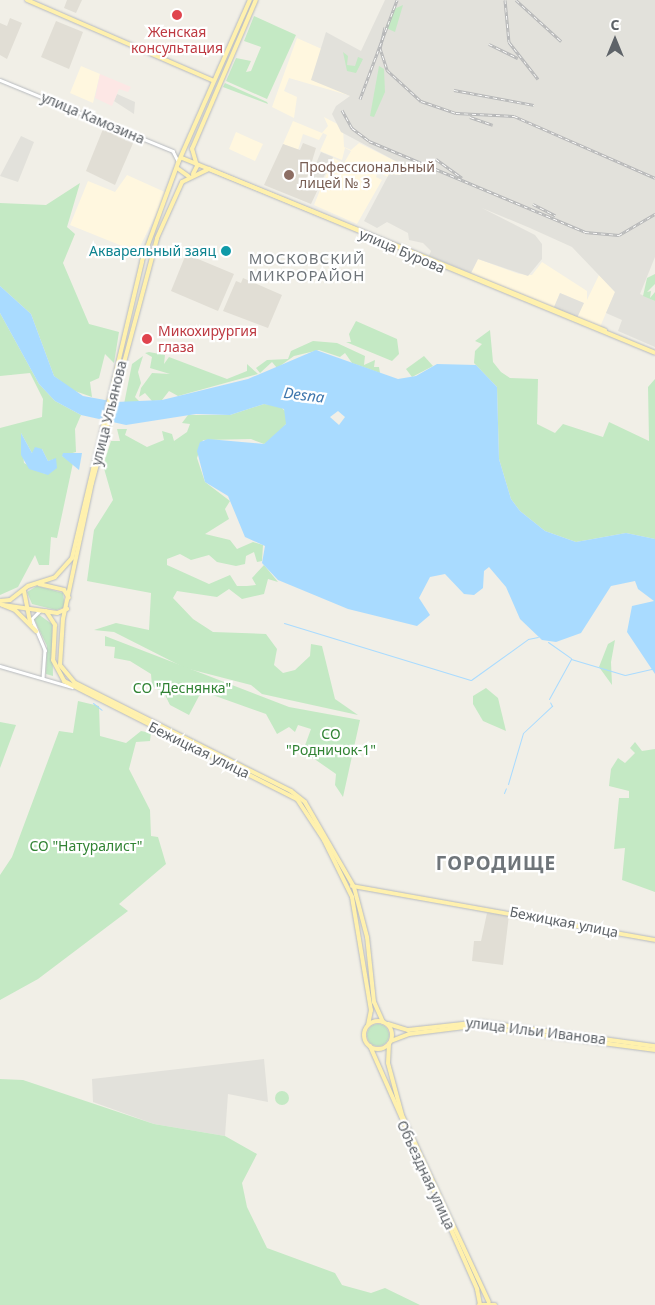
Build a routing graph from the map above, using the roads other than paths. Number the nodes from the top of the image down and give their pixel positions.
1 (27, 0) edge
2 (250, 0) edge
3 (256, 0) edge
4 (0, 80) edge
5 (212, 80) dead end
6 (182, 158) junction
7 (194, 160) junction
8 (177, 164) junction
9 (192, 175) junction
10 (611, 335) junction
11 (655, 353) edge
12 (114, 384) junction
13 (90, 483) junction
14 (37, 584) junction
15 (25, 589) junction
16 (24, 599) junction
17 (1, 603) edge
18 (69, 604) junction
19 (25, 608) junction
20 (35, 609) junction
21 (45, 611) junction
22 (30, 624) junction
23 (36, 631) junction
24 (59, 660) joint
25 (0, 666) edge
26 (44, 677) junction
27 (72, 687) junction
28 (347, 885) junction
29 (354, 887) junction
30 (655, 940) edge
31 (386, 1023) junction
32 (368, 1025) junction
33 (390, 1043) junction
34 (370, 1046) junction
35 (655, 1046) edge
36 (655, 1050) edge
37 (489, 1302) junction
38 (479, 1305) edge
39 (495, 1305) edge

1 - 5 main road
2 - 6 main road
3 - 7 main road
4 - 8 street, улица Камозина
6 - 7 main road, улица Бурова
6 - 8 main road
7 - 9 main road
7 - 10 main road, улица Бурова
8 - 9 main road
8 - 12 main road, улица Ульянова
9 - 10 main road, улица Бурова
9 - 12 main road, улица Ульянова
10 - 11 main road, улица Бурова
12 - 13 main road, улица Ульянова
13 - 14 main road, улица Ульянова
13 - 18 main road, улица Ульянова
14 - 15 main road
14 - 18 main road
15 - 16 main road
15 - 17 main road
16 - 19 main road
16 - 20 main road
17 - 19 main road
17 - 22 main road
18 - 21 main road
18 - 24 main road, улица Ульянова
19 - 20 main road
19 - 22 main road
20 - 21 main road
21 - 23 street
21 - 27 main road
22 - 23 main road
23 - 26 street
24 - 29 main road, Бежицкая улица
25 - 26 street, Бежицкая улица
26 - 27 street, Бежицкая улица
27 - 28 main road, Бежицкая улица
28 - 29 main road, Бежицкая улица
28 - 32 main road
29 - 30 main road, Бежицкая улица
29 - 31 main road
31 - 32 main road
31 - 33 main road, Объездная улица
31 - 35 main road, улица Ильи Иванова
32 - 34 main road, Объездная улица
33 - 34 main road, улица Ильи Иванова
33 - 36 main road, улица Ильи Иванова
33 - 37 main road, Объездная улица
34 - 38 main road, Объездная улица
37 - 38 main road
37 - 39 main road

